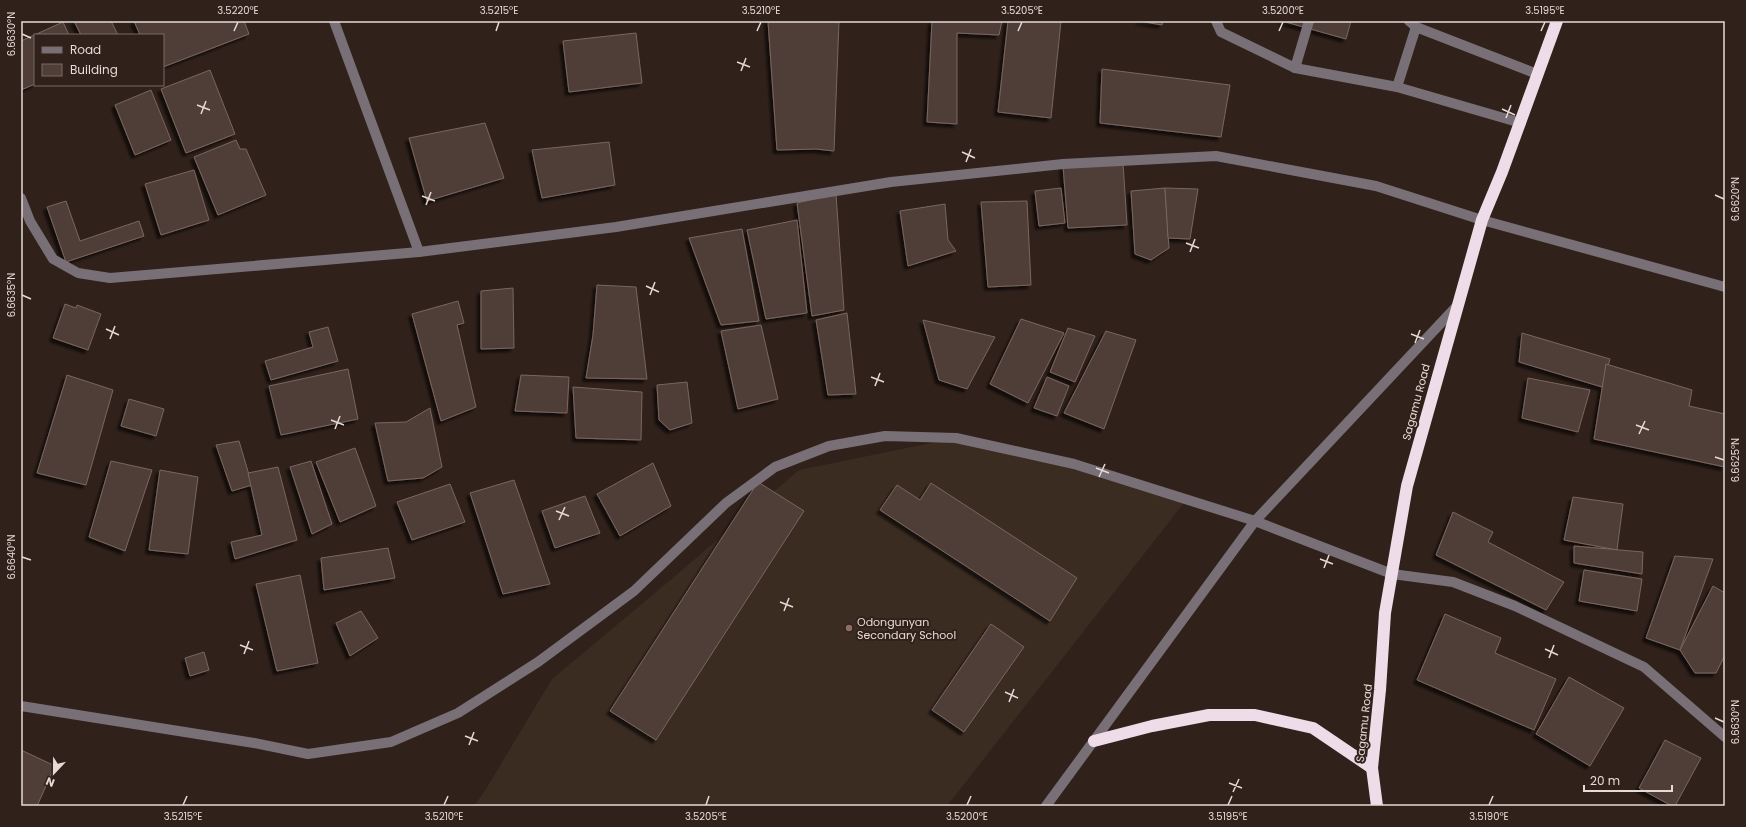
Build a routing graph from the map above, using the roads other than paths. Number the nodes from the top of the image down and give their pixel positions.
1 (334, 21) edge
2 (1216, 21) edge
3 (1309, 21) edge
4 (1556, 21) edge
5 (1413, 24) edge
6 (1295, 68) junction
7 (1537, 74) junction
8 (1397, 87) junction
9 (1521, 123) junction
10 (21, 198) edge
11 (1482, 220) junction
12 (419, 252) junction
13 (1725, 287) edge
14 (1456, 307) junction
15 (1255, 521) junction
16 (1392, 574) junction
17 (21, 706) edge
18 (1725, 737) edge
19 (1094, 741) junction
20 (1372, 768) junction
21 (1046, 806) edge
22 (1377, 806) edge

1 - 12 street
2 - 6 street
3 - 6 street
4 - 7 highway, Sagamu Road
5 - 7 street
5 - 8 street
6 - 8 street
7 - 9 highway, Sagamu Road
8 - 9 street
9 - 11 highway, Sagamu Road
10 - 12 street
11 - 12 street
11 - 13 street
11 - 14 highway, Sagamu Road
14 - 15 street
14 - 16 highway, Sagamu Road
15 - 16 street
15 - 17 street
15 - 19 street
16 - 18 street
16 - 20 highway, Sagamu Road
19 - 20 highway
19 - 21 street
20 - 22 highway, Sagamu Road

